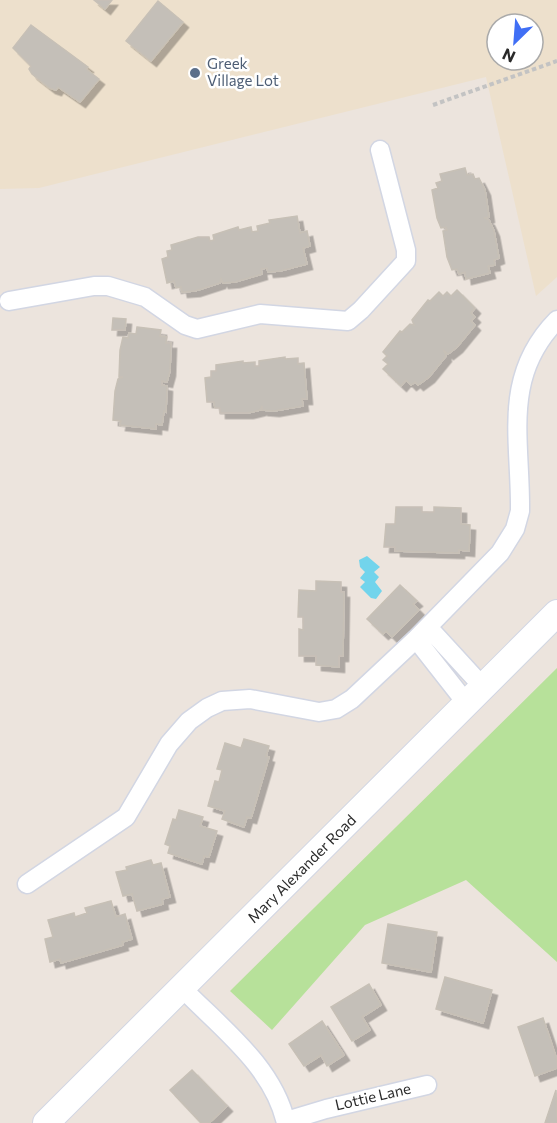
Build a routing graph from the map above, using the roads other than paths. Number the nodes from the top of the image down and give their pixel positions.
1 (380, 150) dead end
2 (3, 302) edge
3 (557, 320) edge
4 (557, 613) edge
5 (422, 633) junction
6 (475, 695) junction
7 (27, 884) dead end
8 (182, 988) junction
9 (427, 1084) dead end
10 (286, 1122) edge
11 (46, 1123) edge

1 - 2 street
3 - 5 street
4 - 6 street, Mary Alexander Road
5 - 6 street
5 - 7 street
6 - 8 street, Mary Alexander Road
8 - 10 street
8 - 11 street, Mary Alexander Road
9 - 10 street, Lottie Lane

